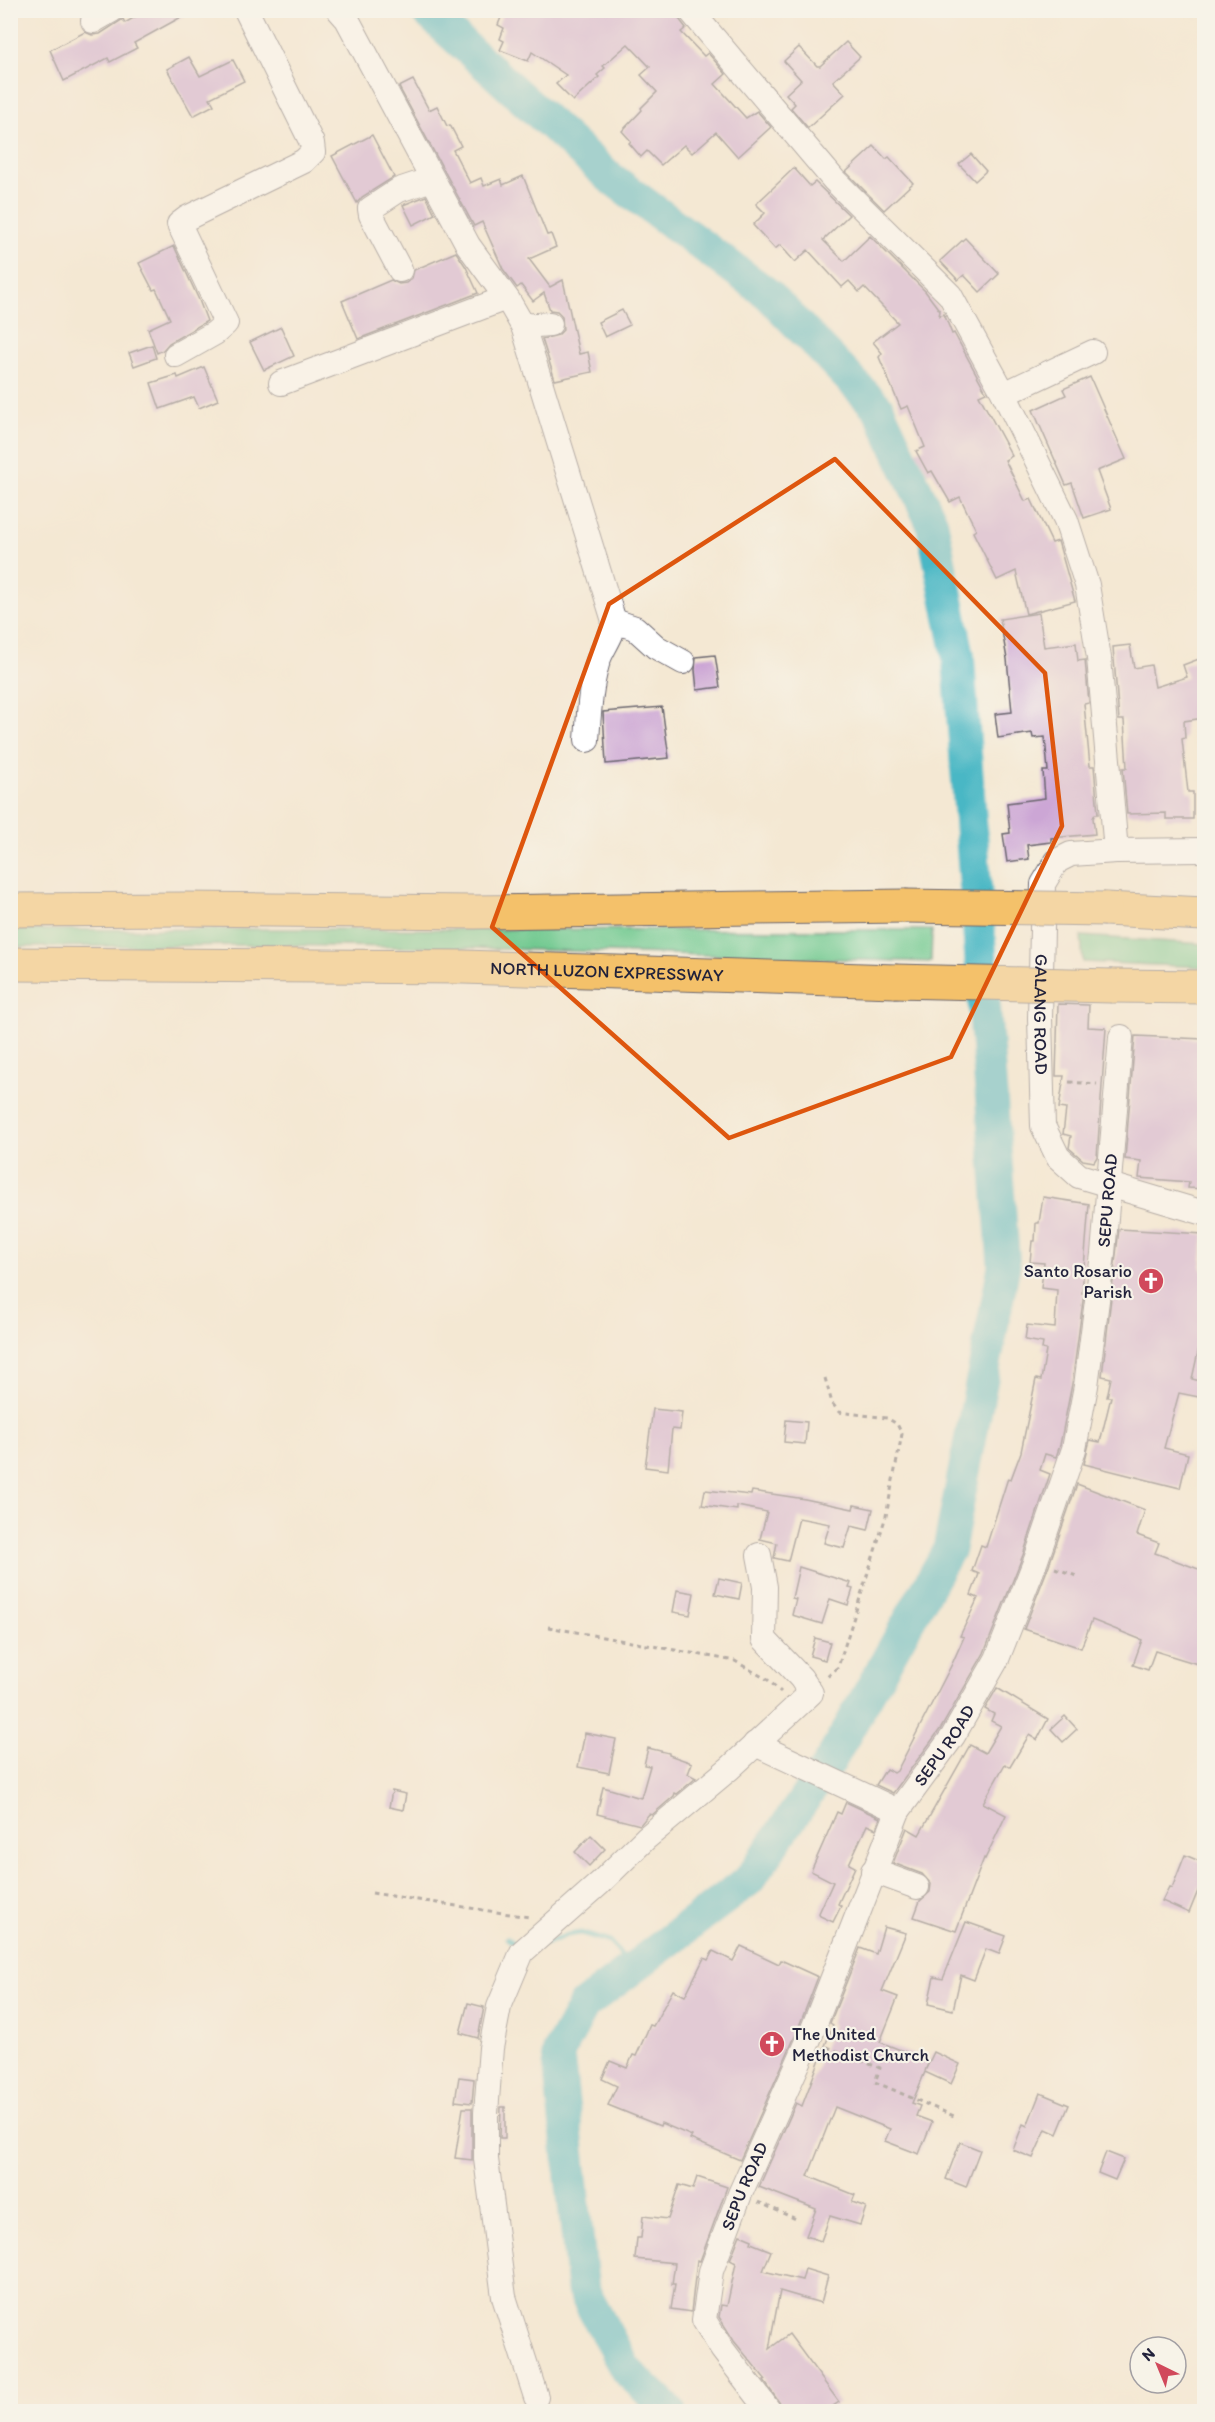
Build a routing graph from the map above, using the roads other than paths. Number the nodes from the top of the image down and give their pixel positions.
1 (246, 10) edge
2 (339, 10) edge
3 (690, 10) edge
4 (432, 179) junction
5 (400, 270) dead end
6 (506, 298) junction
7 (550, 324) dead end
8 (523, 326) junction
9 (1093, 352) dead end
10 (176, 355) dead end
11 (281, 383) dead end
12 (1004, 394) junction
13 (614, 621) junction
14 (683, 662) dead end
15 (588, 740) dead end
16 (1116, 850) junction
17 (1204, 850) edge
18 (10, 910) edge
19 (1204, 914) edge
20 (10, 964) edge
21 (1204, 987) edge
22 (1121, 1037) dead end
23 (1110, 1186) junction
24 (1204, 1213) edge
25 (759, 1555) dead end
26 (762, 1747) junction
27 (898, 1811) junction
28 (873, 1871) junction
29 (917, 1887) dead end
30 (536, 2397) dead end
31 (770, 2412) edge

1 - 10 street
2 - 4 street
3 - 12 street
4 - 5 street
4 - 6 street
6 - 8 street
6 - 11 street
7 - 8 street
8 - 13 street
9 - 12 street
12 - 16 street
13 - 14 street
13 - 15 street
16 - 17 street, GALANG ROAD
16 - 23 street, GALANG ROAD
18 - 19 highway, bridge
20 - 21 highway, NORTH LUZON EXPRESSWAY, bridge
22 - 23 street, SEPU ROAD
23 - 24 street, GALANG ROAD
23 - 27 street, SEPU ROAD
25 - 26 street
26 - 27 street
26 - 30 street
27 - 28 street, SEPU ROAD
28 - 29 street
28 - 31 street, SEPU ROAD

